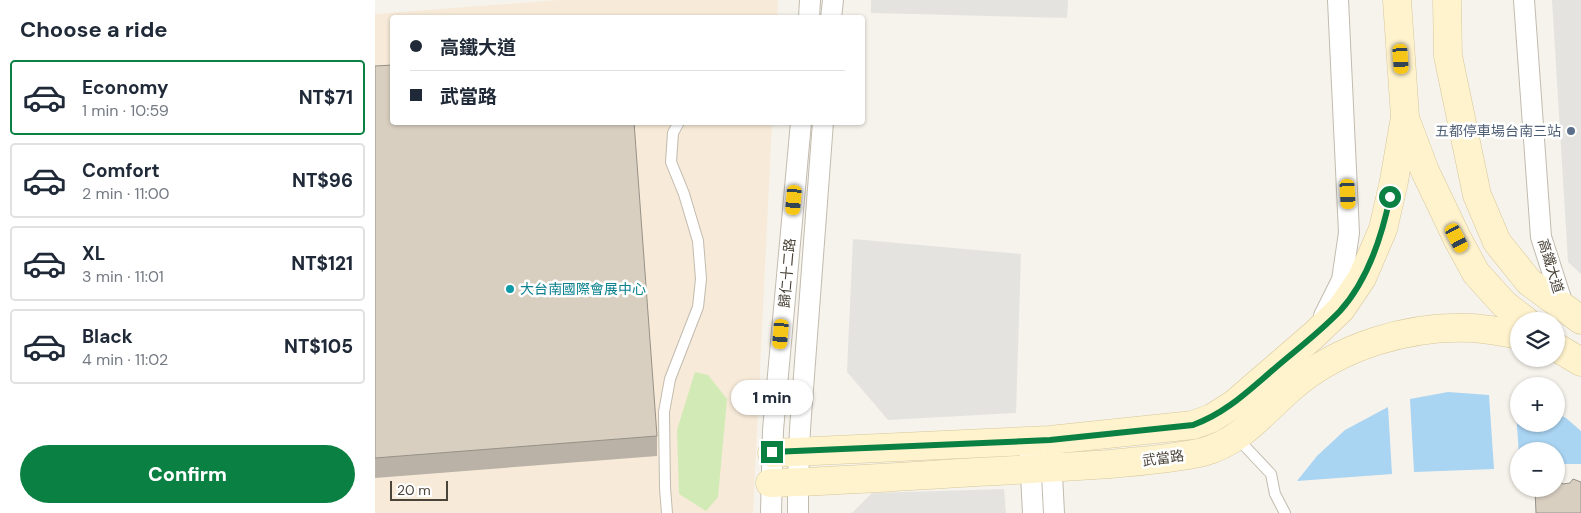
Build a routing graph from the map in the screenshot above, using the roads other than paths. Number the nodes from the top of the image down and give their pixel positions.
1 (811, 0) edge
2 (833, 0) edge
3 (1338, 0) edge
4 (1397, 0) edge
5 (1447, 0) edge
6 (1525, 0) edge
7 (809, 15) edge
8 (831, 15) edge
9 (1405, 117) junction
10 (677, 125) edge
11 (801, 125) edge
12 (823, 125) edge
13 (1514, 312) edge
14 (1573, 314) edge
15 (1315, 334) junction
16 (1510, 334) edge
17 (1236, 437) junction
18 (1039, 440) junction
19 (772, 452) junction
20 (799, 452) junction
21 (1041, 468) junction
22 (797, 482) junction
23 (770, 483) junction
24 (667, 513) edge
25 (771, 513) edge
26 (798, 513) edge
27 (1033, 513) edge
28 (1055, 513) edge
29 (1285, 513) edge

1 - 7 street
2 - 8 street
3 - 15 street
4 - 9 street
5 - 14 street, 高鐵大道
6 - 14 street, 高鐵大道
9 - 13 street
9 - 15 street
10 - 24 lane
11 - 19 street, 歸仁十二路
12 - 20 street, 歸仁十二路
15 - 18 street, 武當路
16 - 17 street, 武當路
17 - 21 street, 武當路
17 - 29 lane
18 - 20 street, 武當路
18 - 21 street
19 - 20 street, 武當路
19 - 23 street, 歸仁十二路
20 - 22 street, 歸仁十二路
21 - 22 street, 武當路
21 - 27 street
21 - 28 street
22 - 23 street, 武當路
22 - 26 street, 歸仁十二路
23 - 25 street, 歸仁十二路

